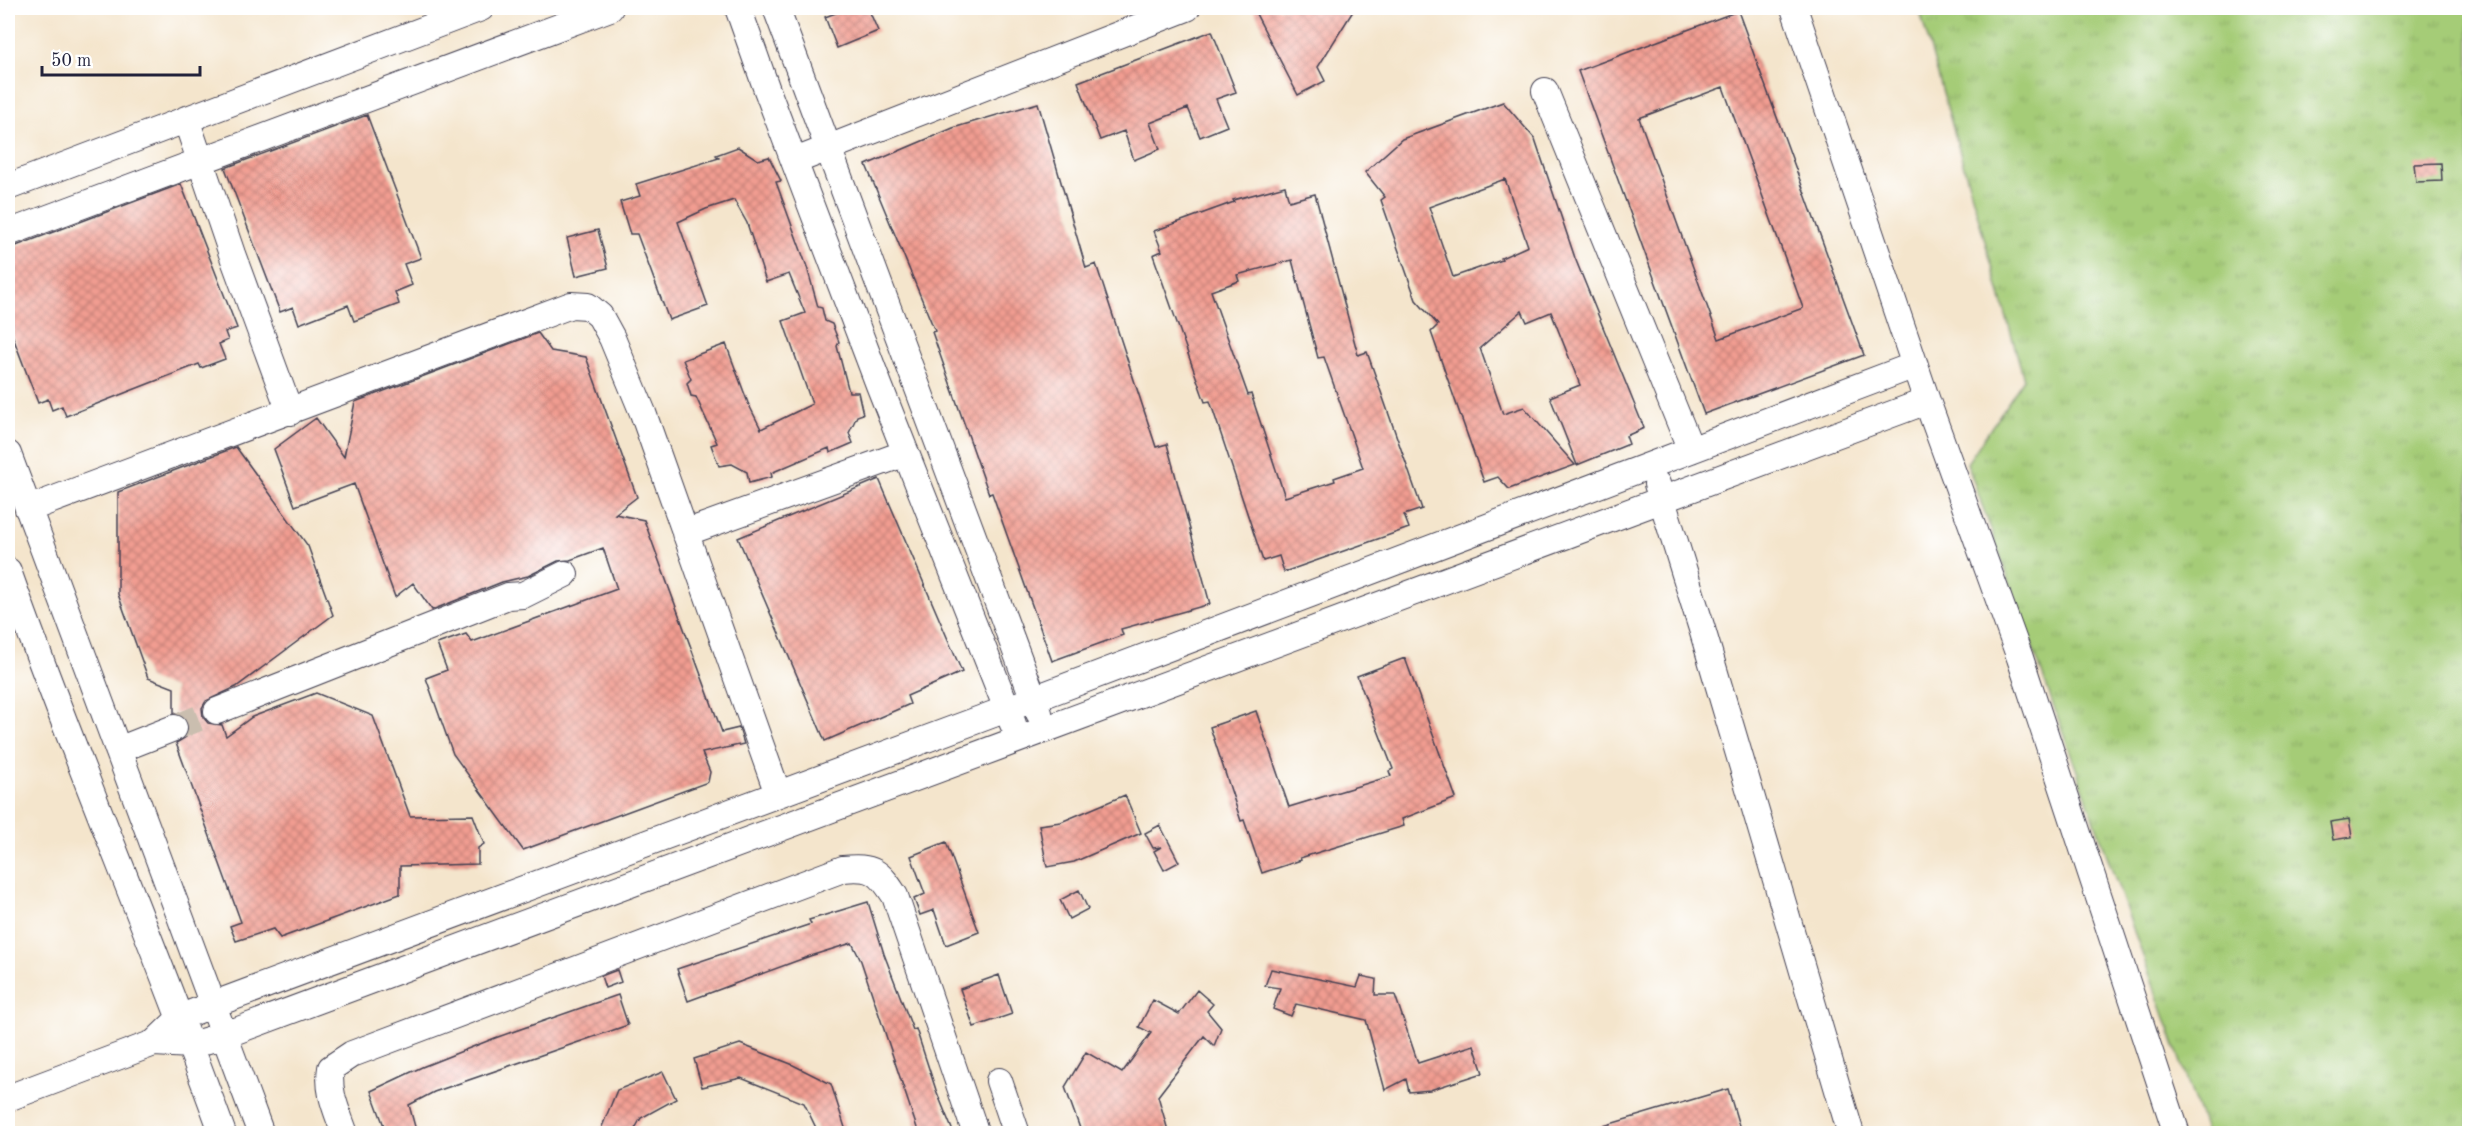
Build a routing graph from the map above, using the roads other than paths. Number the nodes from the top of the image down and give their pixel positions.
1 (481, 8) edge
2 (610, 8) edge
3 (738, 8) edge
4 (776, 8) edge
5 (1187, 8) edge
6 (1794, 8) edge
7 (1545, 91) dead end
8 (186, 119) junction
9 (828, 147) junction
10 (200, 161) junction
11 (795, 161) junction
12 (8, 187) edge
13 (8, 233) edge
14 (1915, 366) junction
15 (1927, 401) junction
16 (290, 412) junction
17 (1691, 450) junction
18 (906, 453) junction
19 (8, 454) edge
20 (1651, 465) junction
21 (1662, 500) junction
22 (28, 509) junction
23 (686, 533) junction
24 (8, 571) edge
25 (566, 574) dead end
26 (1034, 699) junction
27 (1007, 709) junction
28 (217, 711) tunnel mouth
29 (174, 728) tunnel mouth
30 (1046, 730) junction
31 (1020, 740) junction
32 (118, 750) junction
33 (778, 794) junction
34 (212, 1005) junction
35 (181, 1017) junction
36 (225, 1035) junction
37 (154, 1043) junction
38 (191, 1045) junction
39 (999, 1081) dead end
40 (8, 1098) edge
41 (223, 1134) edge
42 (261, 1134) edge
43 (345, 1134) edge
44 (976, 1134) edge
45 (1017, 1134) edge
46 (1851, 1134) edge
47 (2176, 1134) edge

1 - 8 street
2 - 10 street
3 - 11 street
4 - 9 street
5 - 9 street
6 - 14 street
7 - 17 street
8 - 10 street
8 - 12 street
9 - 11 street
9 - 26 street
10 - 13 street
10 - 16 street
11 - 18 street
14 - 15 street
14 - 17 street
15 - 21 street
15 - 47 street
16 - 22 street
16 - 23 street
17 - 20 street
18 - 23 street
18 - 27 street
19 - 22 street
20 - 21 street
20 - 26 street
21 - 30 street
21 - 46 street
22 - 32 street
23 - 33 street
24 - 35 street
25 - 28 street
26 - 27 street
26 - 30 street
27 - 31 street
27 - 33 street
29 - 32 street
30 - 31 street
31 - 36 street
32 - 34 street
33 - 34 street
34 - 35 street
34 - 36 street
35 - 37 street
35 - 38 street
36 - 38 street
36 - 42 street
37 - 38 street
37 - 40 street
38 - 41 street
39 - 45 street
43 - 44 street

